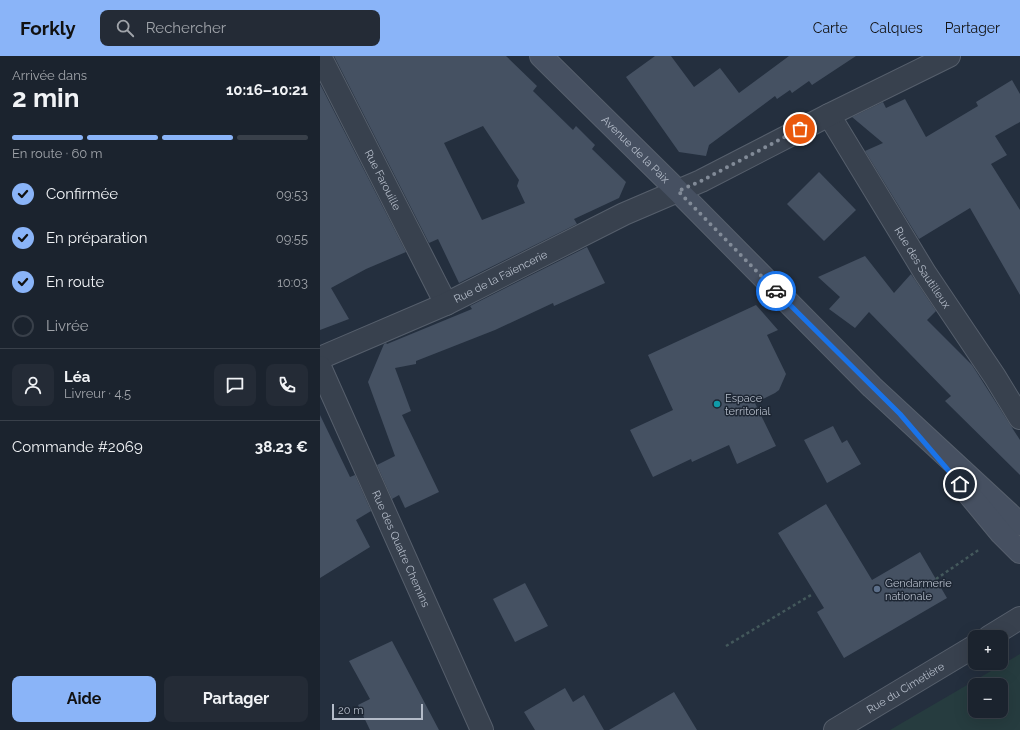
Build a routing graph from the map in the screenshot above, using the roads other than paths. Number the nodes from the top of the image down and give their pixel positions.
1 (320, 56) edge
2 (541, 56) edge
3 (949, 56) edge
4 (829, 115) junction
5 (678, 191) junction
6 (446, 304) junction
7 (320, 358) edge
8 (320, 367) edge
9 (1020, 418) edge
10 (1011, 529) edge
11 (1020, 552) edge
12 (1020, 618) edge
13 (1000, 630) edge
14 (968, 650) edge
15 (482, 730) edge
16 (835, 730) edge

1 - 6 street, Rue Farouille
2 - 5 street, Avenue de la Paix
3 - 4 street, Rue de la Faïencerie
4 - 5 street, Rue de la Faïencerie
4 - 9 street, Rue des Sautilleux
5 - 6 street, Rue de la Faïencerie
5 - 10 street, Avenue de la Paix
6 - 7 street, Rue de la Faïencerie
8 - 15 street, Rue des Quatre Chemins
10 - 11 street, Avenue de la Paix
12 - 13 street
14 - 16 street, Rue du Cimetière

